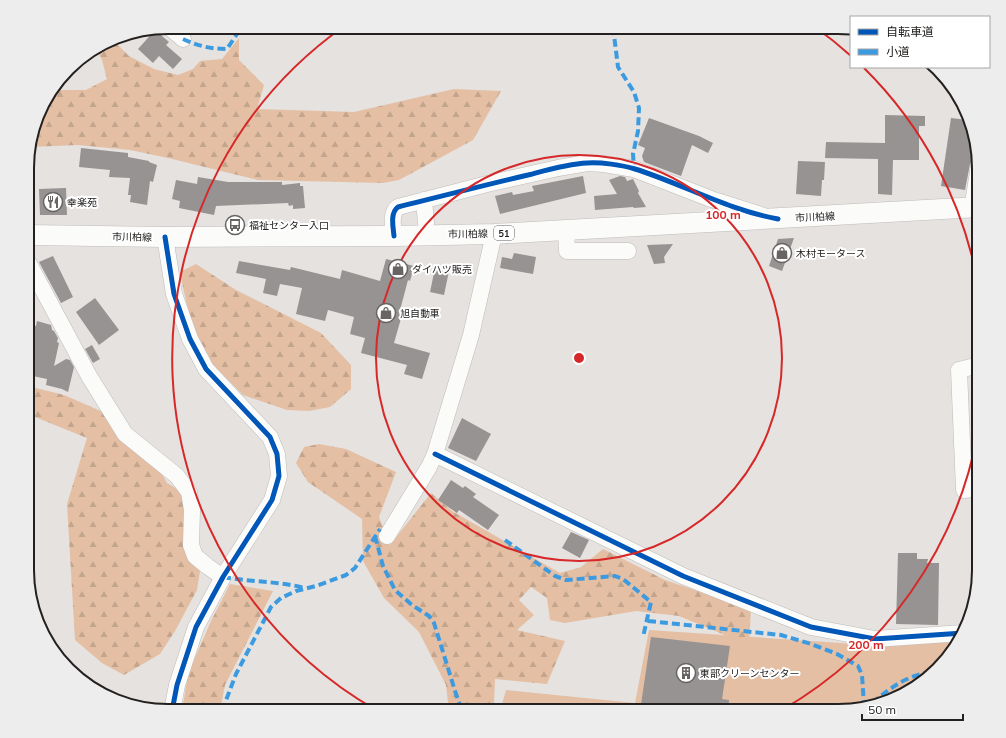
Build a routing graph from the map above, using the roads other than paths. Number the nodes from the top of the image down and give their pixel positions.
1 (177, 34) edge
2 (183, 39) dead end
3 (424, 200) junction
4 (972, 207) edge
5 (778, 219) junction
6 (426, 223) dead end
7 (566, 230) junction
8 (494, 234) junction
9 (34, 235) edge
10 (394, 236) junction
11 (165, 237) junction
12 (628, 250) dead end
13 (34, 273) edge
14 (972, 367) edge
15 (435, 454) junction
16 (972, 489) edge
17 (388, 536) dead end
18 (223, 577) junction
19 (956, 633) edge
20 (173, 704) edge

1 - 2 street
3 - 5 street
3 - 6 street
3 - 10 street
4 - 5 main road, 市川柏線 / 51
5 - 7 main road, 市川柏線 / 51
7 - 8 main road, 市川柏線 / 51
7 - 12 street
8 - 10 main road, 市川柏線 / 51
8 - 15 street
9 - 11 main road, 市川柏線 / 51
10 - 11 main road, 市川柏線 / 51
11 - 18 street
13 - 18 street
14 - 16 street
15 - 17 street
15 - 19 street
18 - 20 street

